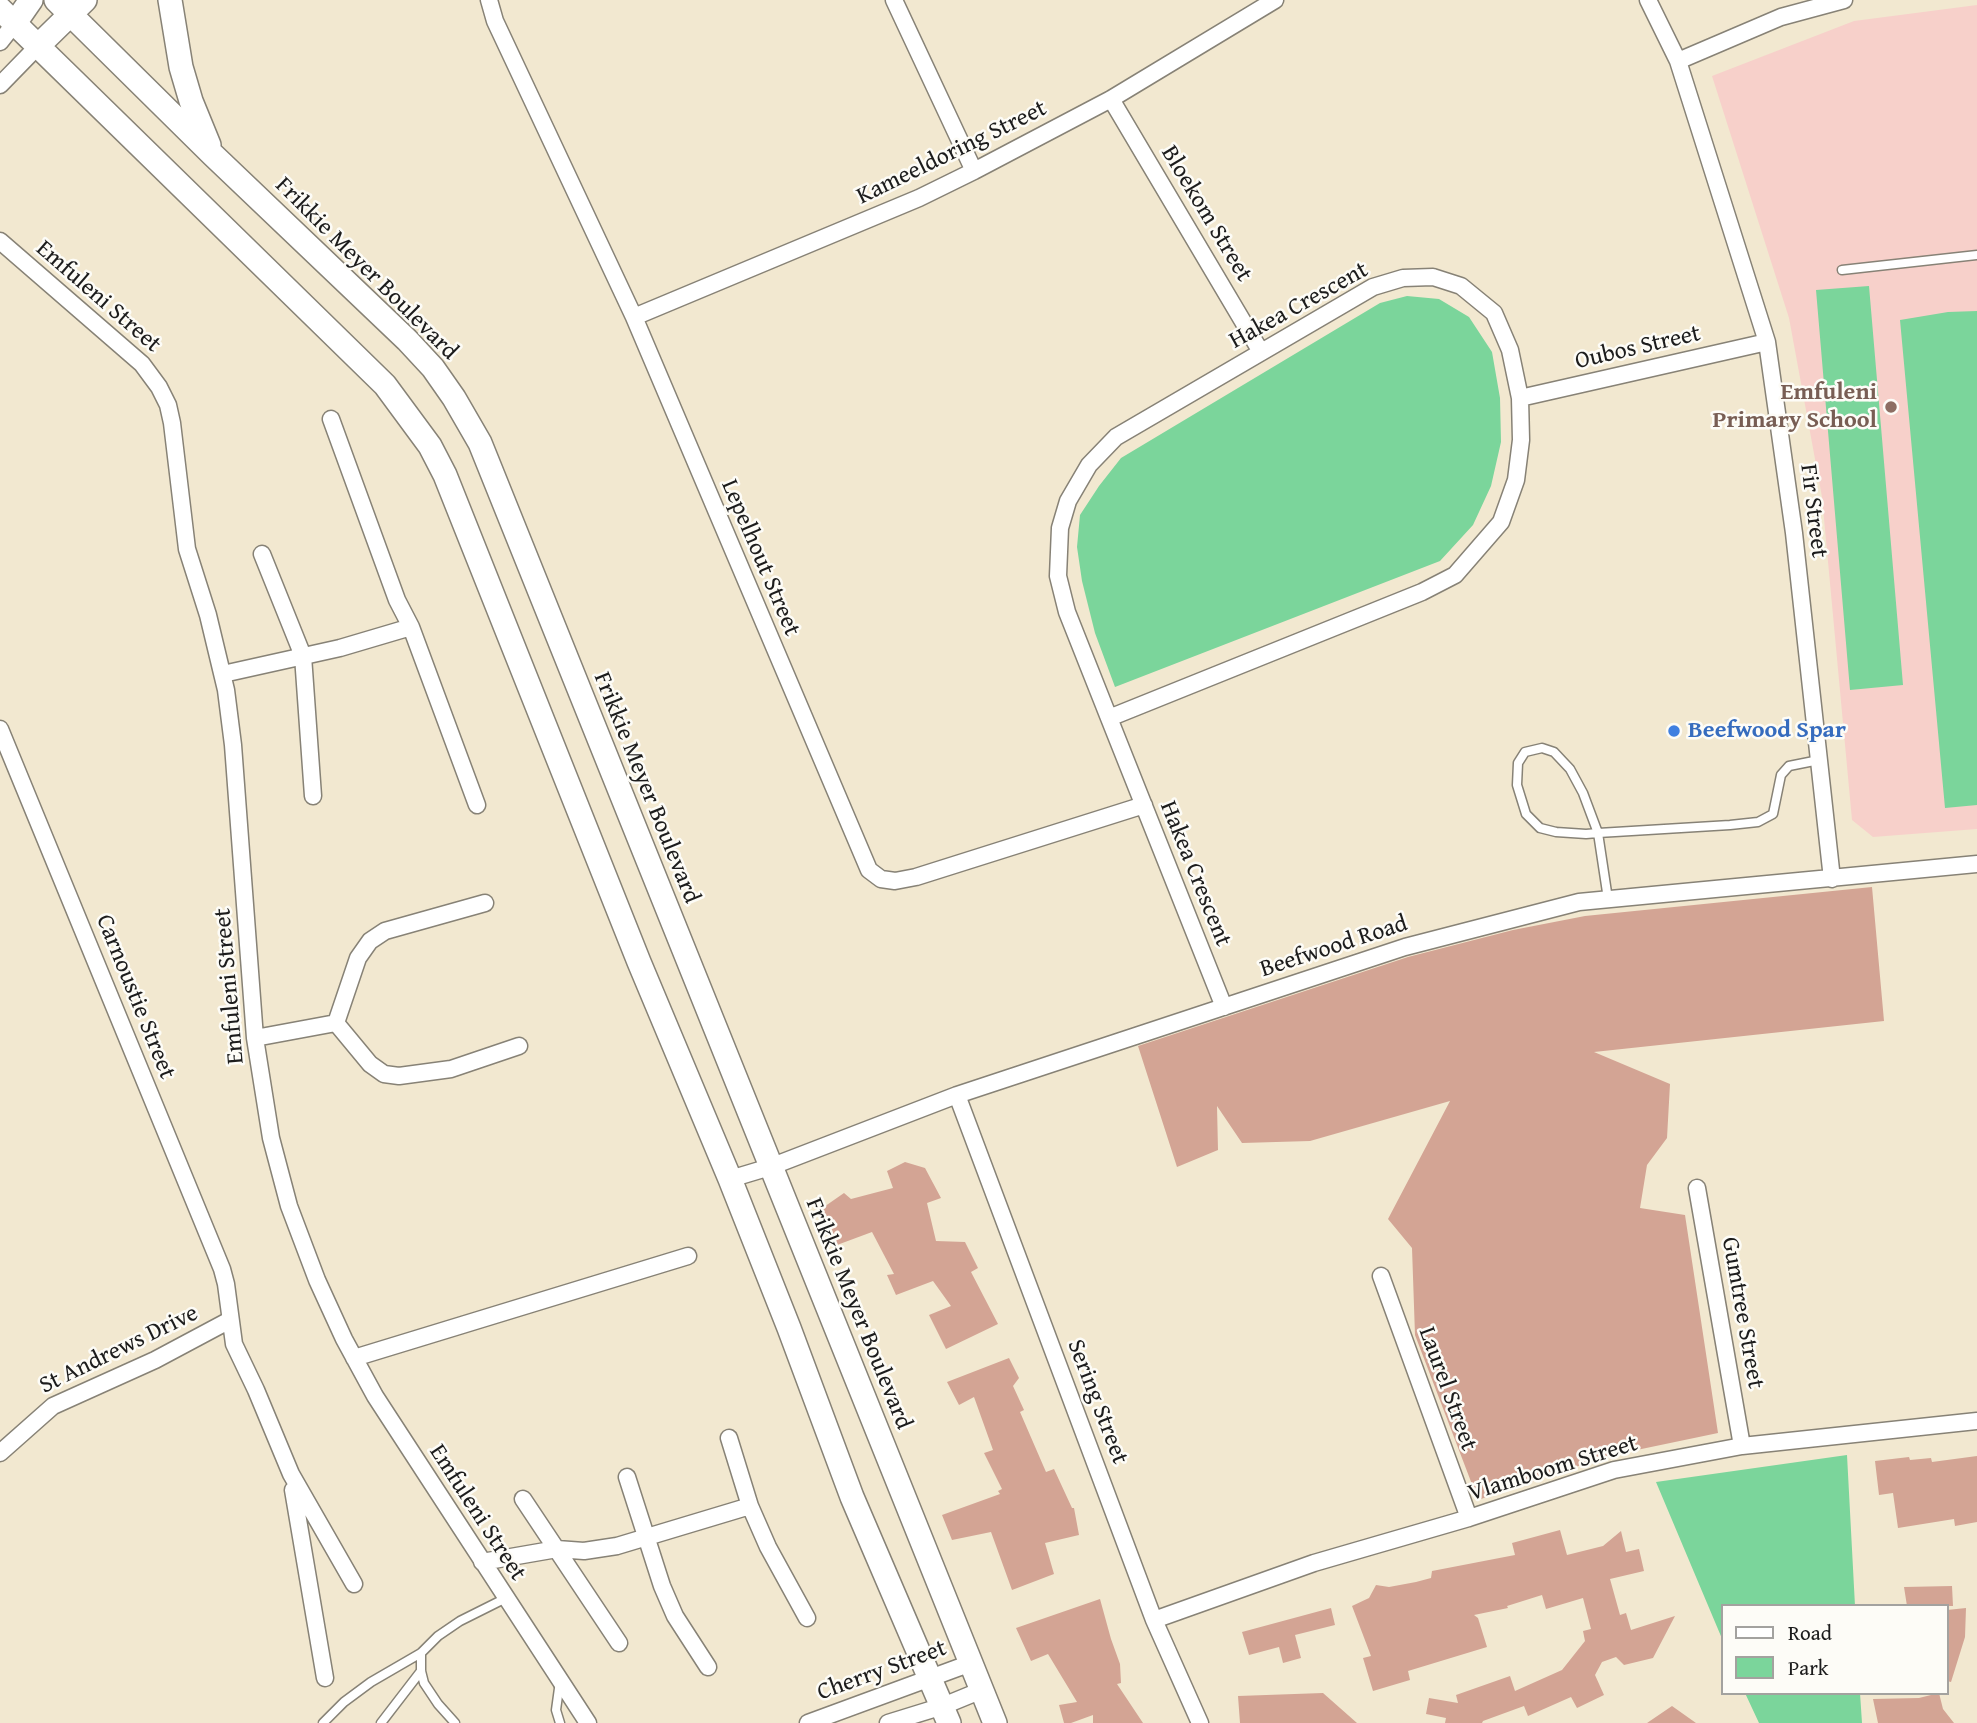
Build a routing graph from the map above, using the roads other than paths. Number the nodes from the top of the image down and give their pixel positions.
1 (31, 0) edge
2 (170, 0) edge
3 (489, 0) edge
4 (894, 0) edge
5 (1275, 0) edge
6 (1648, 0) edge
7 (1844, 0) edge
8 (70, 5) edge
9 (7, 16) edge
10 (0, 43) edge
11 (38, 46) junction
12 (1678, 61) junction
13 (0, 85) edge
14 (1111, 99) junction
15 (213, 155) junction
16 (974, 172) junction
17 (0, 241) edge
18 (1977, 255) edge
19 (1842, 270) dead end
20 (634, 317) junction
21 (1767, 342) junction
22 (1261, 352) junction
23 (1520, 398) junction
24 (331, 419) dead end
25 (262, 554) dead end
26 (411, 627) junction
27 (303, 656) junction
28 (223, 674) junction
29 (1109, 718) junction
30 (0, 729) edge
31 (1819, 760) junction
32 (313, 796) dead end
33 (477, 805) dead end
34 (1144, 806) junction
35 (1598, 833) junction
36 (1977, 864) edge
37 (1832, 879) junction
38 (1608, 899) junction
39 (485, 903) dead end
40 (1224, 1007) junction
41 (336, 1023) junction
42 (255, 1038) junction
43 (519, 1046) dead end
44 (957, 1095) junction
45 (770, 1167) junction
46 (730, 1179) junction
47 (1697, 1188) dead end
48 (688, 1256) dead end
49 (1381, 1276) dead end
50 (230, 1320) junction
51 (354, 1358) junction
52 (1977, 1421) edge
53 (729, 1438) dead end
54 (1742, 1446) junction
55 (0, 1453) edge
56 (291, 1474) junction
57 (627, 1477) dead end
58 (523, 1499) dead end
59 (750, 1506) junction
60 (1469, 1518) junction
61 (647, 1538) junction
62 (557, 1549) junction
63 (482, 1562) junction
64 (354, 1584) dead end
65 (506, 1598) junction
66 (807, 1618) dead end
67 (1154, 1620) junction
68 (620, 1643) dead end
69 (421, 1653) junction
70 (971, 1663) junction
71 (708, 1668) dead end
72 (421, 1671) junction
73 (324, 1678) dead end
74 (931, 1679) junction
75 (560, 1681) junction
76 (982, 1690) junction
77 (946, 1715) edge
78 (323, 1723) edge
79 (381, 1723) edge
80 (455, 1723) edge
81 (559, 1723) edge
82 (588, 1723) edge
83 (808, 1723) edge
84 (888, 1723) edge
85 (995, 1723) edge
86 (1200, 1723) edge

1 - 9 street
2 - 15 street
3 - 20 street, Lepelhout Street
4 - 16 street
5 - 14 street, Kameeldoring Street
6 - 12 street, Fir Street
7 - 12 street
8 - 11 street
8 - 15 street, Frikkie Meyer Boulevard
9 - 10 street
9 - 11 street
11 - 13 street
11 - 46 street
12 - 21 street, Fir Street
14 - 16 street, Kameeldoring Street
14 - 22 street, Bloekom Street
15 - 45 street, Frikkie Meyer Boulevard
16 - 20 street, Kameeldoring Street
17 - 28 street, Emfuleni Street
18 - 19 lane
20 - 34 street, Lepelhout Street
21 - 23 street, Oubos Street
21 - 31 street, Fir Street
22 - 23 street, Hakea Crescent
22 - 29 street, Hakea Crescent
23 - 29 street, Hakea Crescent
24 - 26 street
25 - 27 street
26 - 27 street
26 - 33 street
27 - 28 street
27 - 32 street
28 - 42 street, Emfuleni Street
29 - 34 street, Hakea Crescent
30 - 50 street, Carnoustie Street
31 - 35 lane
31 - 37 street, Fir Street
34 - 40 street, Hakea Crescent
35 - 35 lane
35 - 38 lane
36 - 37 street, Beefwood Road
37 - 38 street, Beefwood Road
38 - 40 street, Beefwood Road
39 - 41 street
40 - 44 street, Beefwood Road
41 - 42 street
41 - 43 street
42 - 51 street, Emfuleni Street
44 - 45 street, Beefwood Road
44 - 67 street, Sering Street
45 - 46 street, Beefwood Road
45 - 70 street, Frikkie Meyer Boulevard
46 - 74 street
47 - 54 street, Gumtree Street
48 - 51 street
49 - 60 street, Laurel Street
50 - 55 street, St Andrews Drive
50 - 56 street, Carnoustie Street
51 - 63 street, Emfuleni Street
52 - 54 street, Vlamboom Street
53 - 59 street
54 - 60 street, Vlamboom Street
56 - 64 street
56 - 73 street
57 - 61 street
58 - 62 street
59 - 61 street
59 - 66 street
60 - 67 street, Vlamboom Street
61 - 62 street
61 - 71 street
62 - 63 street
62 - 68 street
63 - 65 street, Emfuleni Street
65 - 69 lane
65 - 75 street, Emfuleni Street
67 - 86 street, Sering Street
69 - 72 lane
69 - 78 lane
70 - 74 street, Cherry Street
70 - 76 street, Frikkie Meyer Boulevard
72 - 79 lane
72 - 80 lane
74 - 77 street
74 - 83 street, Cherry Street
75 - 81 lane
75 - 82 street, Emfuleni Street
76 - 77 street, Cherry Street
76 - 85 street, Frikkie Meyer Boulevard
77 - 84 street, Cherry Street

